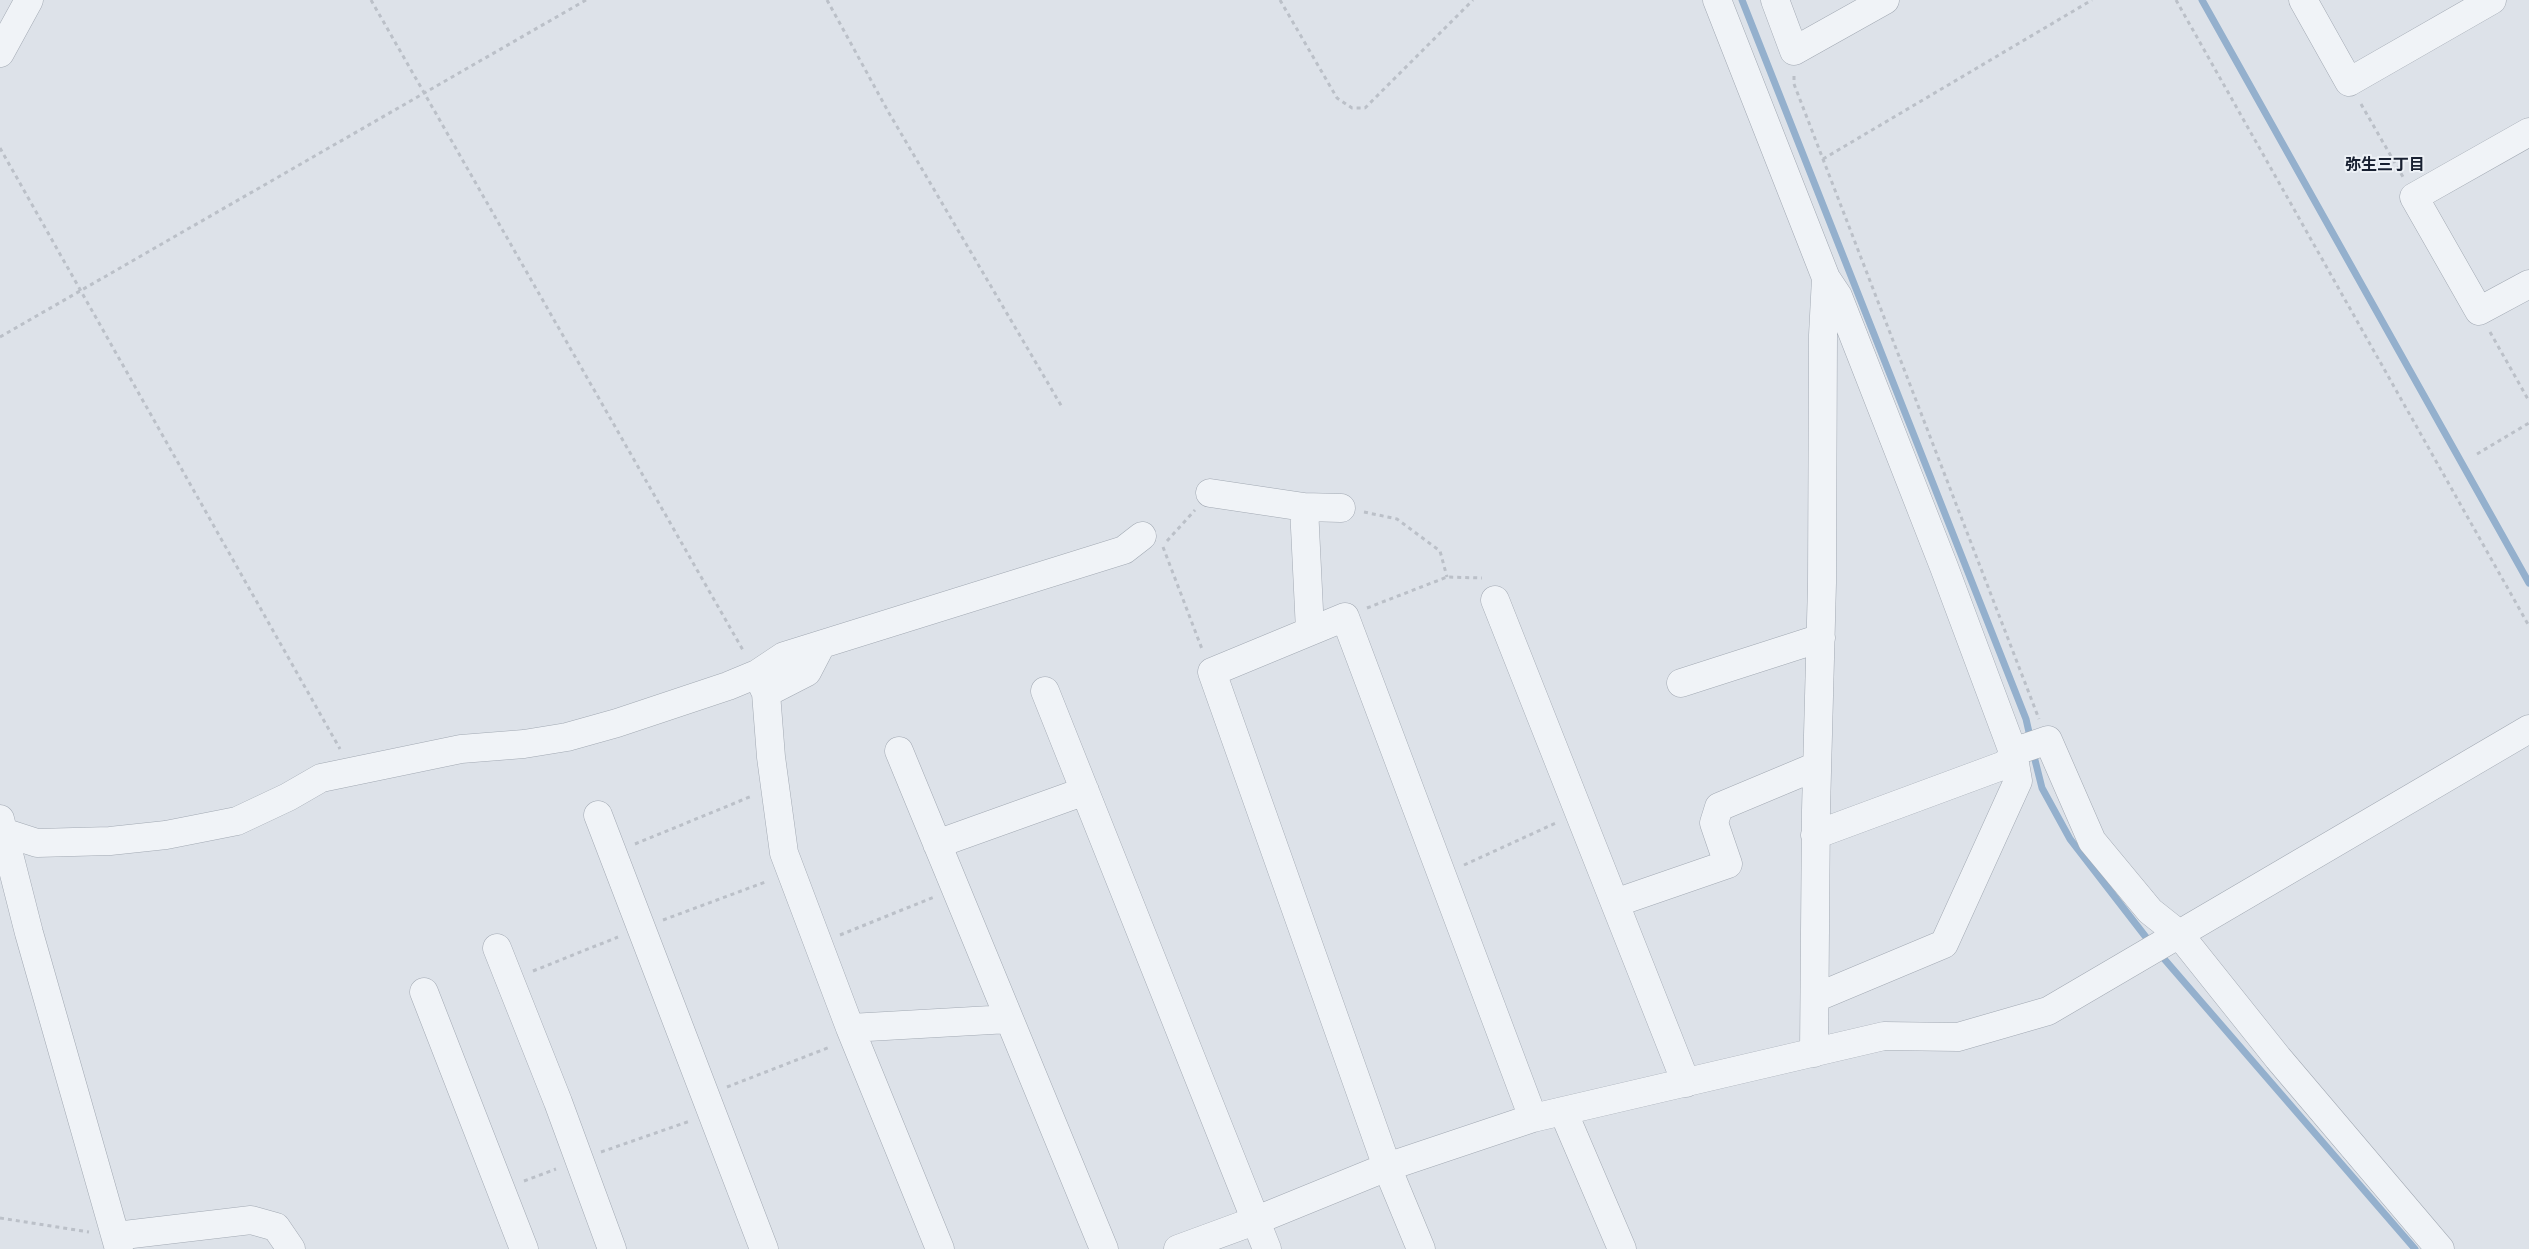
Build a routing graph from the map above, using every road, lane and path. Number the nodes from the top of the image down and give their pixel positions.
1 (29, 0) edge
2 (371, 0) edge
3 (586, 0) edge
4 (827, 0) edge
5 (1280, 0) edge
6 (1473, 0) edge
7 (1717, 0) edge
8 (1775, 0) edge
9 (1885, 0) edge
10 (2092, 0) edge
11 (2176, 0) edge
12 (2303, 0) edge
13 (2492, 0) edge
14 (1794, 50) junction
15 (0, 53) edge
16 (2349, 82) junction
17 (424, 94) junction
18 (2529, 132) edge
19 (0, 148) edge
20 (1823, 159) junction
21 (2414, 197) junction
22 (1826, 278) junction
23 (2529, 284) edge
24 (80, 290) junction
25 (2479, 312) junction
26 (0, 337) edge
27 (2529, 401) edge
28 (1062, 407) dead end
29 (2529, 423) edge
30 (2477, 454) dead end
31 (1210, 493) joint
32 (1304, 507) junction
33 (1341, 508) joint
34 (1142, 536) dead end
35 (1447, 577) junction
36 (1495, 600) joint
37 (1345, 617) junction
38 (2529, 626) edge
39 (1310, 631) junction
40 (1821, 638) junction
41 (1212, 672) junction
42 (1681, 683) dead end
43 (762, 684) junction
44 (1045, 691) dead end
45 (2529, 729) edge
46 (2048, 740) junction
47 (899, 751) dead end
48 (2013, 752) junction
49 (1817, 766) junction
50 (353, 771) junction
51 (775, 787) junction
52 (1085, 791) junction
53 (1579, 812) junction
54 (598, 814) dead end
55 (2, 826) edge
56 (1816, 835) junction
57 (937, 844) junction
58 (612, 853) junction
59 (792, 872) junction
60 (1442, 876) junction
61 (955, 888) junction
62 (1615, 904) junction
63 (641, 928) junction
64 (2179, 934) junction
65 (819, 944) junction
66 (497, 948) dead end
67 (510, 981) junction
68 (424, 992) dead end
69 (1815, 998) junction
70 (1009, 1019) junction
71 (852, 1033) junction
72 (1814, 1053) junction
73 (1686, 1083) junction
74 (708, 1105) junction
75 (1563, 1111) junction
76 (1533, 1118) junction
77 (579, 1160) junction
78 (1387, 1167) junction
79 (500, 1190) junction
80 (0, 1218) edge
81 (1256, 1220) junction
82 (118, 1243) edge
83 (291, 1249) edge
84 (524, 1249) edge
85 (612, 1249) edge
86 (764, 1249) edge
87 (940, 1249) edge
88 (1104, 1249) edge
89 (1178, 1249) edge
90 (1268, 1249) edge
91 (1421, 1249) edge
92 (1622, 1249) edge
93 (2440, 1249) edge

1 - 15 street
2 - 17 path
3 - 17 path
4 - 28 path
5 - 6 path
7 - 22 street
8 - 14 street
9 - 14 street
10 - 20 path
11 - 38 path
12 - 16 street
13 - 16 street
14 - 20 path
16 - 21 path
17 - 24 path
17 - 43 path
18 - 21 street
19 - 24 path
20 - 46 path
21 - 25 street
22 - 40 street
22 - 48 street
23 - 25 street
24 - 26 path
24 - 50 path
25 - 27 path
29 - 30 path
31 - 32 street
31 - 41 path
32 - 33 street
32 - 39 street
33 - 35 path
34 - 43 street
35 - 36 path
35 - 37 path
36 - 53 street
37 - 39 street
37 - 60 street
39 - 41 street
40 - 42 street
40 - 49 street
41 - 78 street
43 - 50 street
43 - 51 street
44 - 52 street
45 - 64 street
46 - 48 street
46 - 64 street
47 - 57 street
48 - 56 street
48 - 69 street
49 - 56 street
49 - 62 street
50 - 55 street
51 - 58 path
51 - 59 street
52 - 57 street
52 - 81 street
53 - 60 path
53 - 62 street
54 - 58 street
55 - 82 street
56 - 69 street
57 - 61 street
58 - 63 street
59 - 63 path
59 - 65 street
60 - 76 street
61 - 65 path
61 - 70 street
62 - 73 street
63 - 67 path
63 - 74 street
64 - 72 street
64 - 93 street
65 - 71 street
66 - 67 street
67 - 77 street
68 - 79 street
69 - 72 street
70 - 71 street
70 - 88 street
71 - 74 path
71 - 87 street
72 - 73 street
73 - 75 street
74 - 77 path
74 - 86 street
75 - 76 street
75 - 92 street
76 - 78 street
77 - 79 path
77 - 85 street
78 - 81 street
78 - 91 street
79 - 84 street
80 - 82 path
81 - 89 street
81 - 90 street
82 - 83 street

